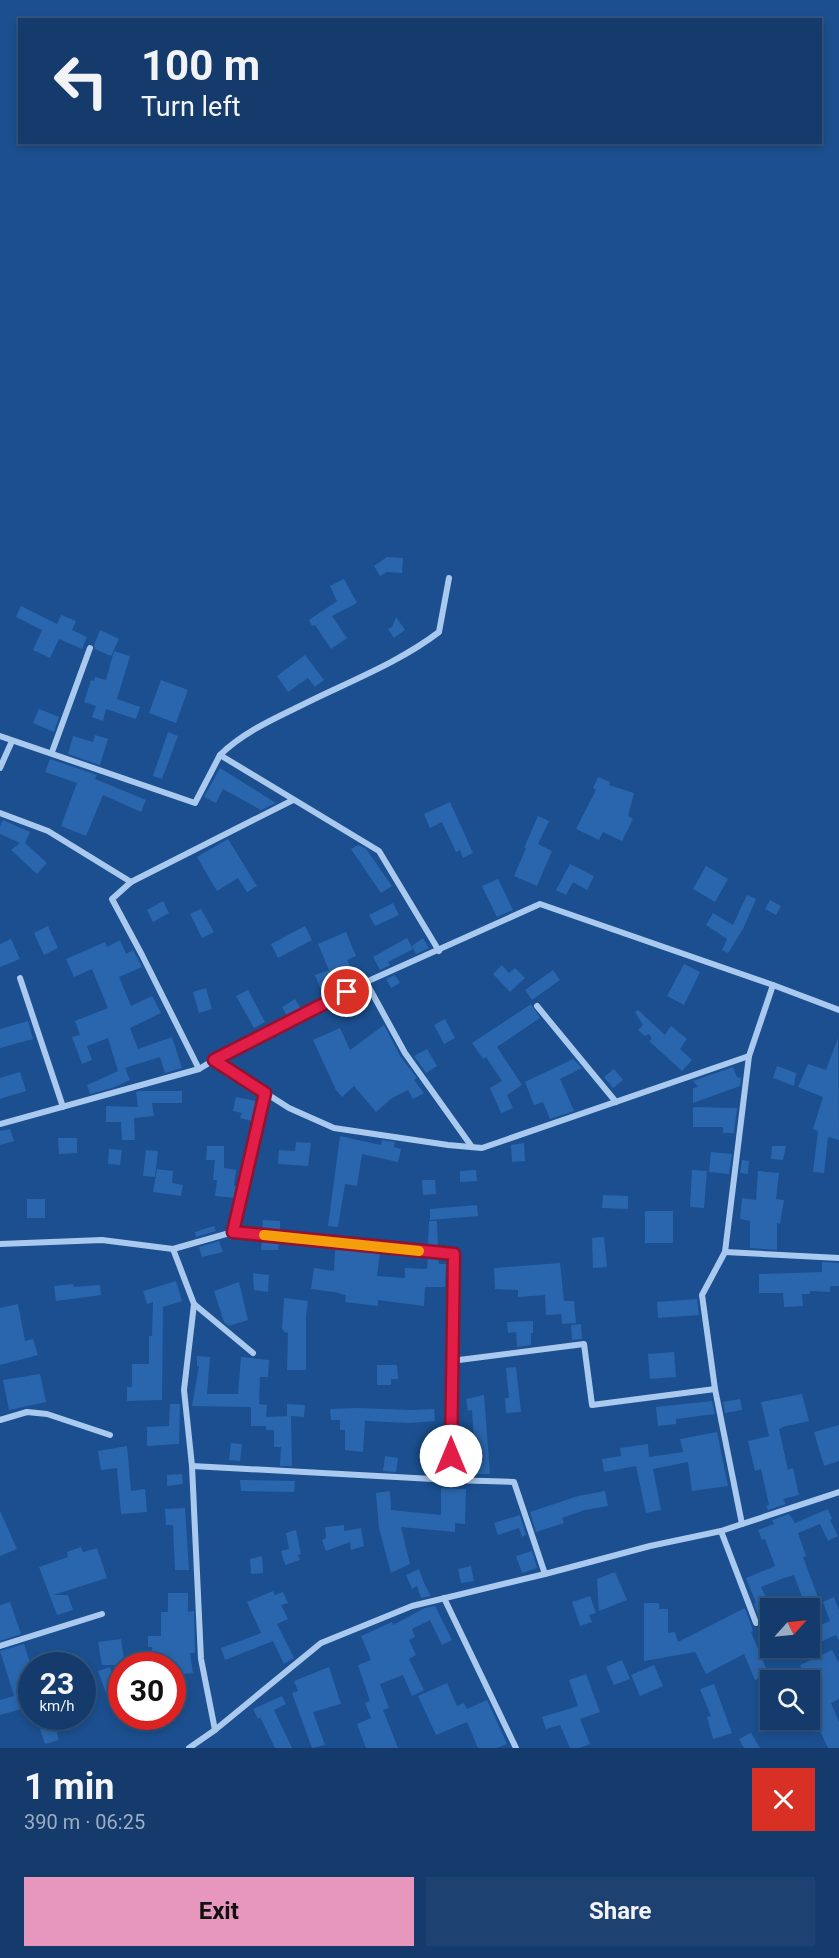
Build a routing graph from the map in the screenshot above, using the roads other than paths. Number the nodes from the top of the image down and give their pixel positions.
1 (449, 578) dead end
2 (90, 648) dead end
3 (0, 736) edge
4 (12, 741) junction
5 (52, 752) junction
6 (220, 755) junction
7 (0, 768) edge
8 (293, 800) junction
9 (0, 813) edge
10 (131, 882) junction
11 (439, 951) junction
12 (20, 978) dead end
13 (366, 982) junction
14 (773, 985) junction
15 (537, 1006) dead end
16 (839, 1010) edge
17 (749, 1056) junction
18 (214, 1060) junction
19 (199, 1069) junction
20 (265, 1093) junction
21 (616, 1102) junction
22 (63, 1107) junction
23 (0, 1124) edge
24 (472, 1147) junction
25 (233, 1232) junction
26 (0, 1244) edge
27 (173, 1249) junction
28 (725, 1252) junction
29 (839, 1258) edge
30 (194, 1304) junction
31 (253, 1353) dead end
32 (451, 1361) junction
33 (715, 1389) junction
34 (0, 1420) edge
35 (110, 1435) dead end
36 (192, 1466) junction
37 (451, 1480) junction
38 (839, 1492) edge
39 (742, 1524) junction
40 (721, 1531) junction
41 (545, 1574) junction
42 (444, 1598) junction
43 (102, 1614) dead end
44 (756, 1623) dead end
45 (0, 1646) edge
46 (215, 1730) junction
47 (189, 1748) edge
48 (516, 1748) edge

1 - 6 street
2 - 5 street
3 - 4 street
4 - 5 street
4 - 7 street
5 - 6 street
6 - 8 street
8 - 10 street
8 - 11 street
9 - 10 street
10 - 19 street
11 - 13 street
11 - 14 street
12 - 22 street
13 - 18 street
13 - 24 street
14 - 16 street
14 - 17 street
15 - 21 street
17 - 21 street
17 - 28 street
18 - 19 street
18 - 20 street
19 - 22 street
20 - 24 street
20 - 25 street
21 - 24 street
22 - 23 street
25 - 27 street
25 - 32 street
26 - 27 street
27 - 30 street
28 - 29 street
28 - 33 street
30 - 31 street
30 - 36 street
32 - 33 street
32 - 37 street
33 - 39 street
34 - 35 street
36 - 37 street
36 - 46 street
37 - 41 street
38 - 39 street
39 - 40 street
40 - 41 street
40 - 44 street
41 - 42 street
42 - 46 street
42 - 48 street
43 - 45 street
46 - 47 street

